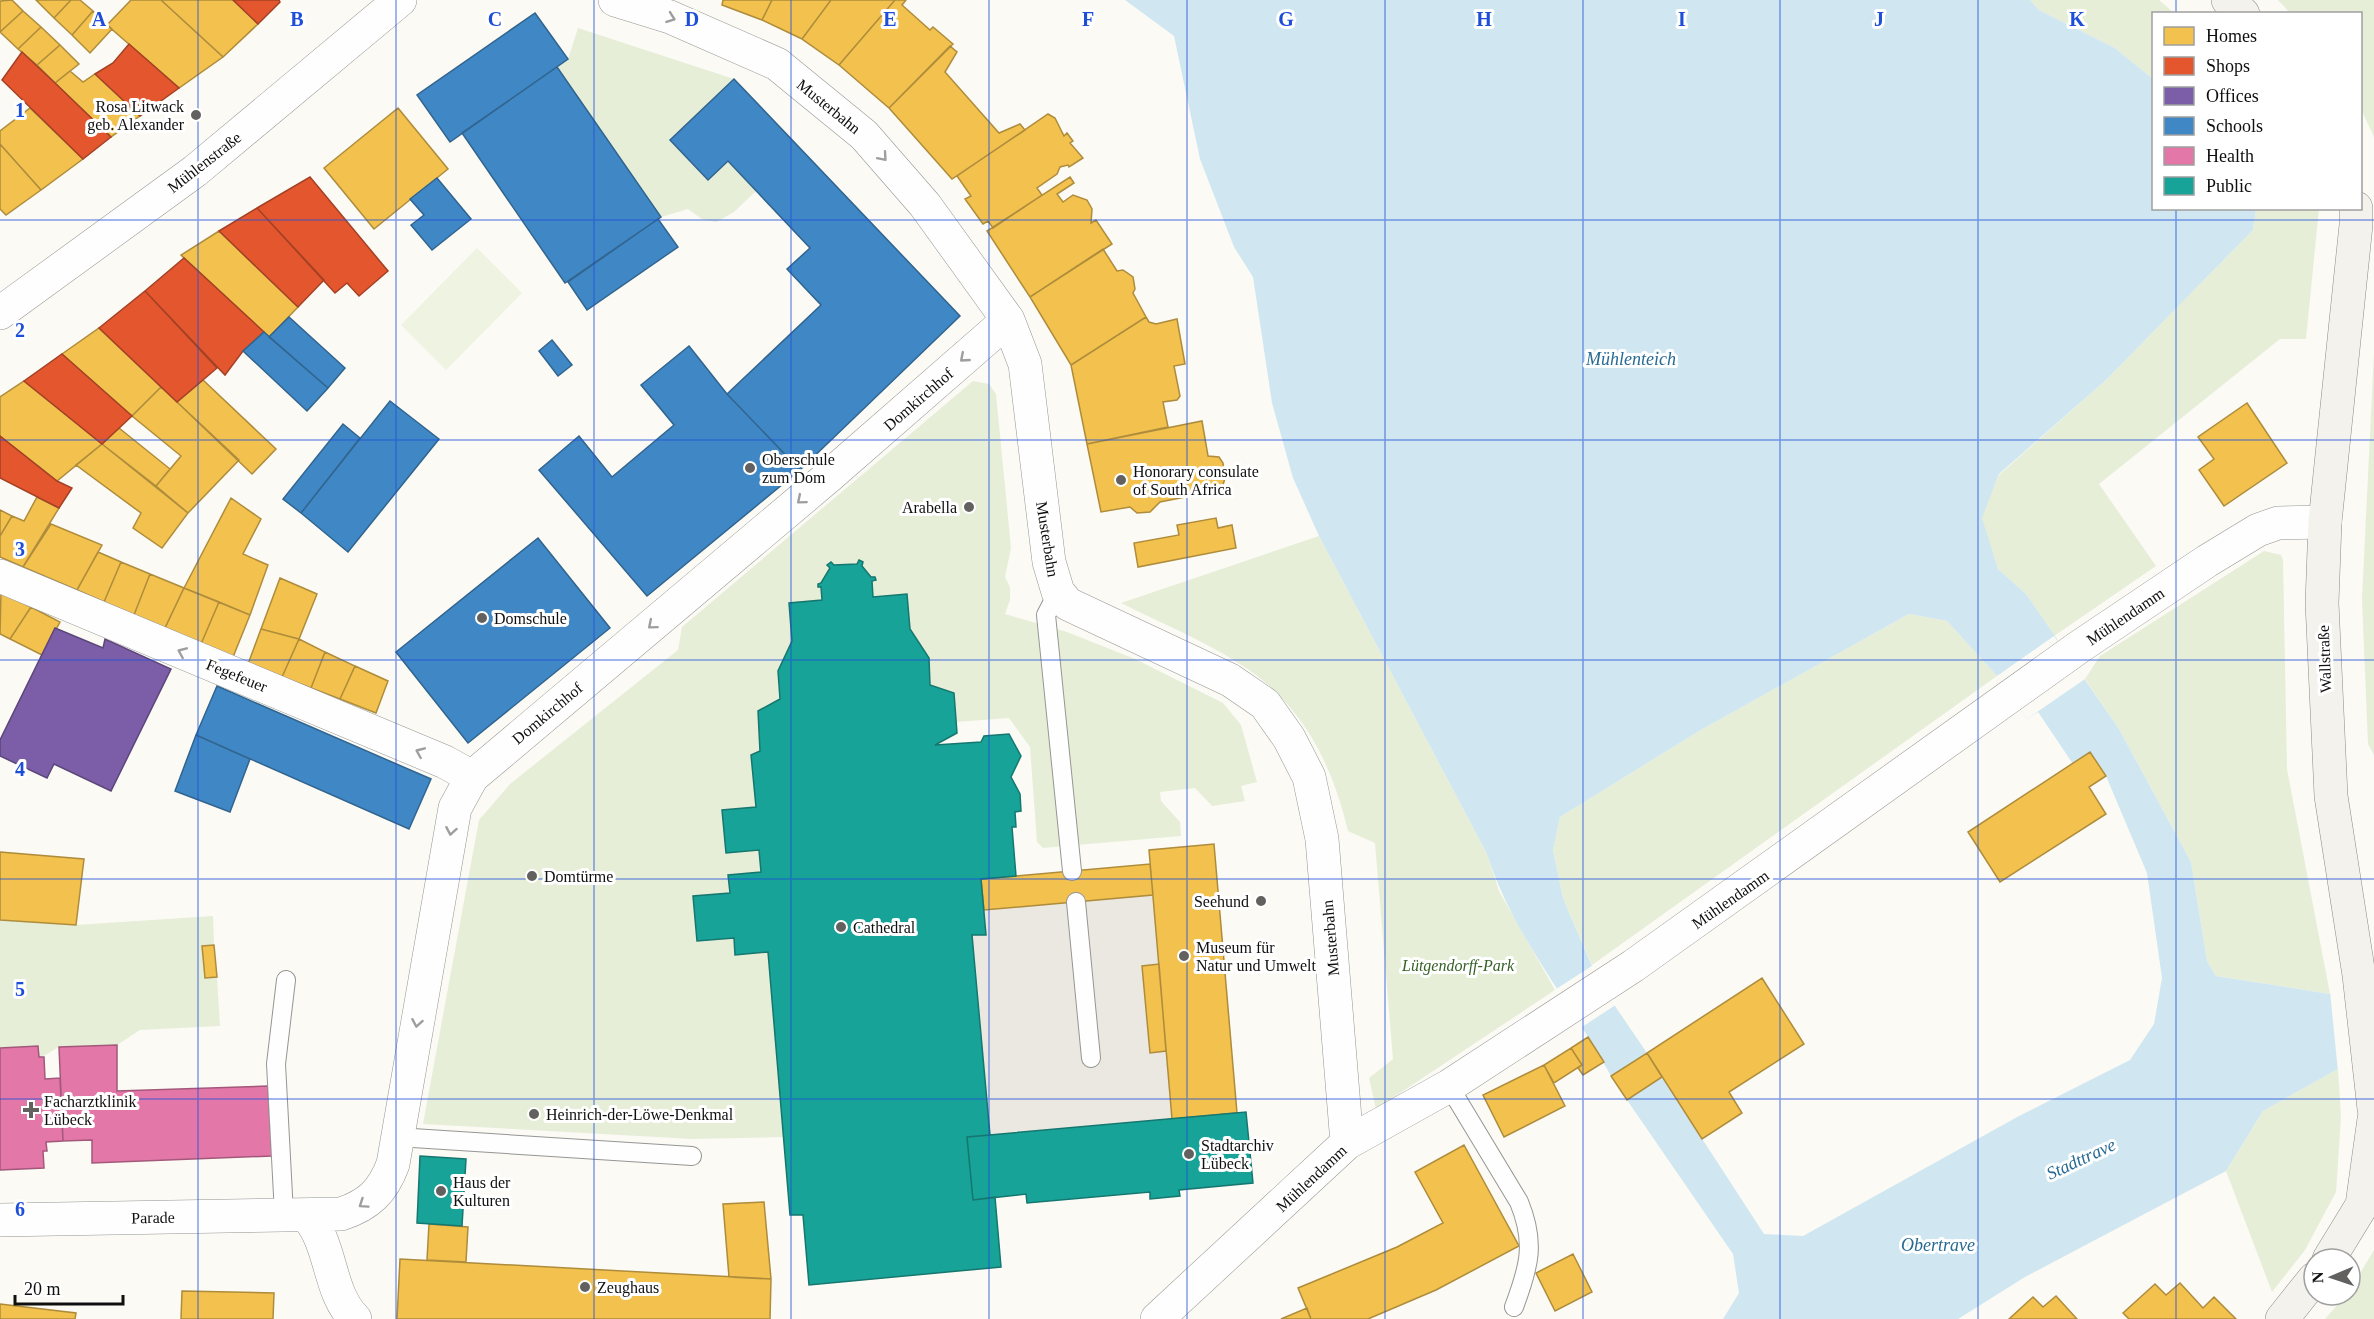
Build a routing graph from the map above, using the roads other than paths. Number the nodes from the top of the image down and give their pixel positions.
1 (400, 0) edge
2 (615, 0) edge
3 (2228, 0) edge
4 (2241, 12) edge
5 (2356, 210) edge
6 (0, 313) edge
7 (1008, 320) junction
8 (2325, 522) junction
9 (0, 576) edge
10 (1058, 592) junction
11 (472, 777) junction
12 (1072, 871) dead end
13 (1076, 902) dead end
14 (286, 980) dead end
15 (1091, 1058) dead end
16 (1449, 1086) junction
17 (2374, 1109) edge
18 (2374, 1119) edge
19 (397, 1137) junction
20 (1347, 1143) junction
21 (692, 1156) dead end
22 (295, 1215) junction
23 (0, 1220) edge
24 (2336, 1247) edge
25 (2302, 1295) edge
26 (1514, 1307) dead end
27 (350, 1317) edge
28 (1157, 1319) edge
29 (2282, 1319) edge

1 - 6 street, Mühlenstraße
2 -> 7 street, Musterbahn
3 - 4 main road
5 - 8 main road, Wallstraße
7 - 10 street, Musterbahn
7 -> 11 street, Domkirchhof
8 - 16 street, Mühlendamm
8 - 17 main road, Wallstraße
11 -> 9 street, Fegefeuer
10 - 12 lane
10 - 20 street, Musterbahn
11 -> 19 street, Domkirchhof
13 - 15 lane
14 - 22 lane
16 - 20 street, Mühlendamm
16 - 26 lane
18 - 24 main road
19 - 21 lane
19 -> 22 street, Domkirchhof
20 - 28 street, Mühlendamm
22 - 23 street, Parade
22 - 27 street
25 - 29 main road

